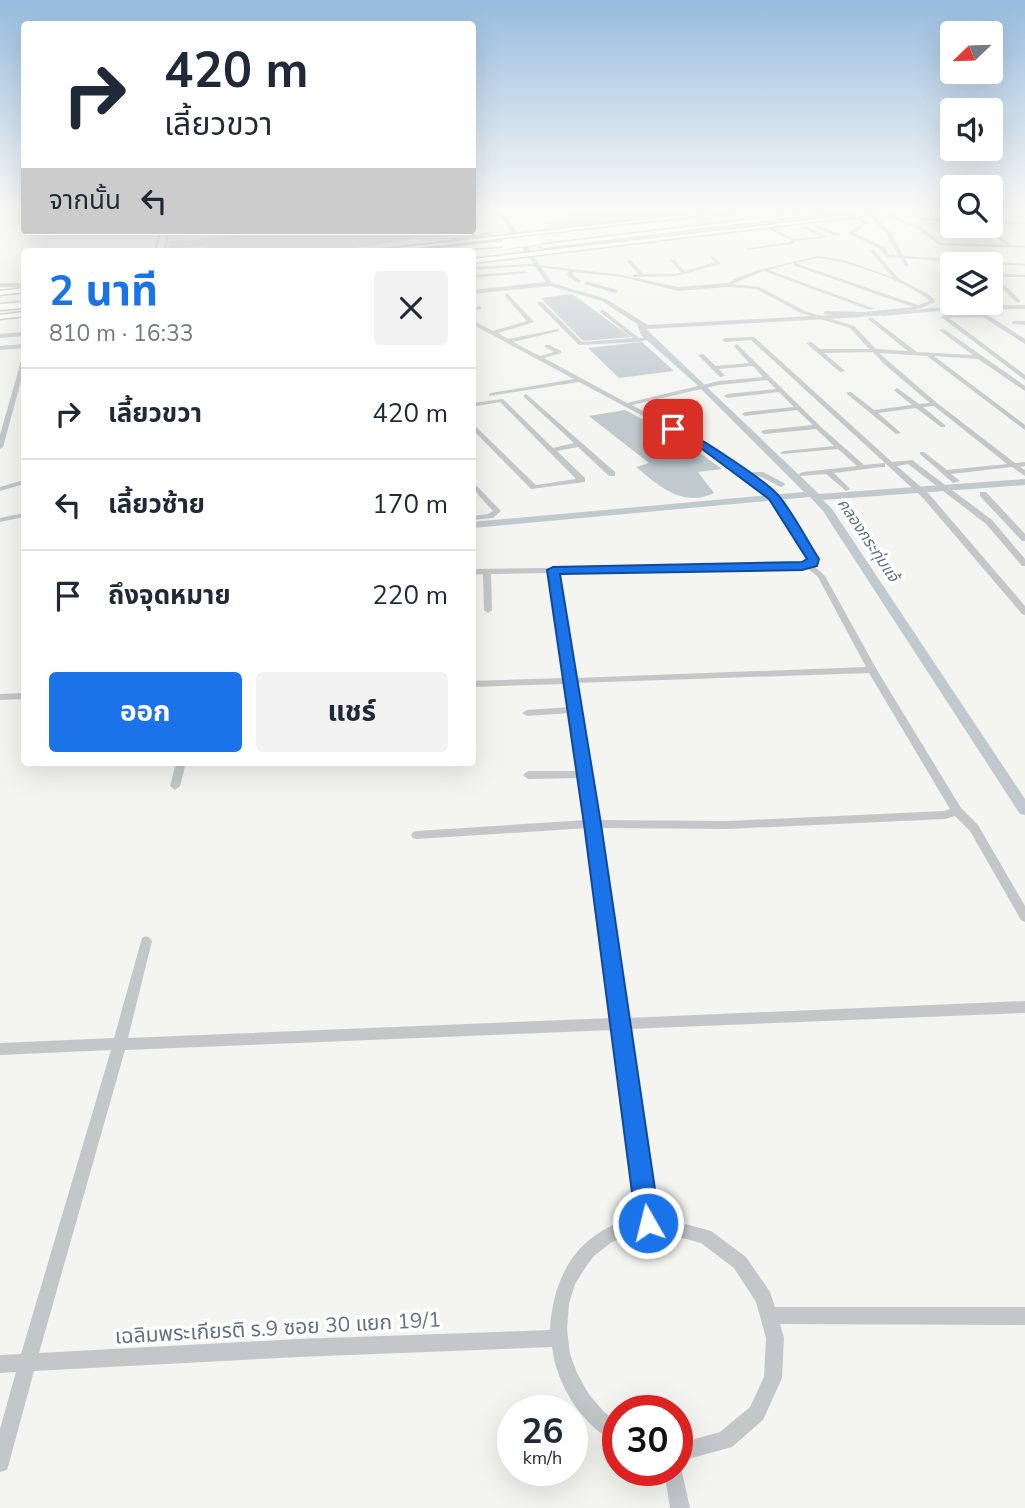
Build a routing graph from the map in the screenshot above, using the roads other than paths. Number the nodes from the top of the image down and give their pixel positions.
1 (573, 277) edge
2 (600, 277) edge
3 (631, 277) edge
4 (742, 277) edge
5 (785, 277) edge
6 (833, 277) edge
7 (886, 277) edge
8 (895, 277) edge
9 (737, 279) junction
10 (578, 281) dead end
11 (899, 282) junction
12 (0, 285) edge
13 (728, 285) junction
14 (21, 287) edge
15 (21, 287) edge
16 (752, 287) junction
17 (1003, 287) edge
18 (615, 291) dead end
19 (0, 293) edge
20 (508, 295) dead end
21 (21, 299) edge
22 (783, 300) junction
23 (0, 301) edge
24 (1018, 301) dead end
25 (540, 303) dead end
26 (21, 304) edge
27 (0, 307) edge
28 (918, 307) junction
29 (476, 308) edge
30 (480, 308) dead end
31 (602, 311) dead end
32 (878, 312) junction
33 (21, 314) edge
34 (0, 317) edge
35 (555, 319) junction
36 (871, 319) dead end
37 (476, 324) edge
38 (557, 330) dead end
39 (942, 330) dead end
40 (495, 334) junction
41 (648, 339) dead end
42 (638, 340) junction
43 (725, 340) dead end
44 (508, 341) junction
45 (1025, 342) edge
46 (808, 343) dead end
47 (21, 346) edge
48 (547, 346) dead end
49 (737, 346) dead end
50 (0, 348) edge
51 (872, 348) junction
52 (819, 351) junction
53 (916, 354) junction
54 (701, 355) dead end
55 (929, 356) junction
56 (982, 357) junction
57 (540, 358) junction
58 (754, 364) junction
59 (715, 368) junction
60 (842, 371) dead end
61 (21, 372) edge
62 (768, 378) junction
63 (1025, 378) edge
64 (581, 380) junction
65 (720, 380) junction
66 (592, 386) junction
67 (649, 387) dead end
68 (1025, 389) edge
69 (781, 390) junction
70 (897, 390) dead end
71 (849, 393) dead end
72 (526, 396) junction
73 (658, 396) junction
74 (727, 396) dead end
75 (476, 398) edge
76 (476, 399) edge
77 (500, 400) junction
78 (629, 404) junction
79 (935, 404) junction
80 (917, 406) junction
81 (799, 408) junction
82 (873, 412) junction
83 (745, 414) dead end
84 (818, 426) junction
85 (943, 426) dead end
86 (1025, 428) edge
87 (476, 429) edge
88 (764, 432) dead end
89 (898, 433) dead end
90 (580, 444) junction
91 (0, 447) edge
92 (840, 447) junction
93 (552, 450) junction
94 (784, 453) dead end
95 (922, 453) dead end
96 (1025, 464) edge
97 (886, 465) junction
98 (1014, 465) junction
99 (863, 468) junction
100 (828, 471) junction
101 (945, 472) junction
102 (612, 474) dead end
103 (743, 474) junction
104 (803, 474) dead end
105 (1025, 474) edge
106 (957, 481) dead end
107 (21, 483) edge
108 (781, 485) dead end
109 (476, 487) edge
110 (0, 489) edge
111 (846, 489) dead end
112 (983, 495) dead end
113 (21, 516) edge
114 (476, 518) edge
115 (0, 520) edge
116 (1025, 541) edge
117 (1007, 544) junction
118 (1025, 564) edge
119 (808, 565) junction
120 (553, 570) junction
121 (476, 572) edge
122 (487, 572) junction
123 (488, 610) dead end
124 (1025, 612) edge
125 (872, 670) junction
126 (569, 681) junction
127 (476, 684) edge
128 (21, 696) edge
129 (0, 697) edge
130 (573, 710) junction
131 (527, 713) dead end
132 (180, 766) edge
133 (584, 774) junction
134 (528, 775) dead end
135 (175, 786) dead end
136 (957, 811) junction
137 (593, 824) junction
138 (418, 835) dead end
139 (1025, 917) edge
140 (146, 941) dead end
141 (1025, 1007) edge
142 (618, 1024) junction
143 (121, 1045) junction
144 (0, 1049) edge
145 (648, 1223) junction
146 (772, 1315) junction
147 (1025, 1316) edge
148 (558, 1338) junction
149 (26, 1363) junction
150 (0, 1364) edge
151 (602, 1423) edge
152 (693, 1452) edge
153 (0, 1464) edge
154 (676, 1486) edge
155 (680, 1508) edge

1 - 10 street
2 - 18 street
3 - 13 street
4 - 9 street
5 - 32 street
6 - 28 street
7 - 11 street
8 - 11 street
9 - 13 street
9 - 16 street
11 - 28 street
12 - 14 street
13 - 16 street
15 - 19 main road
16 - 22 street
17 - 24 street
20 - 40 street
21 - 23 highway
22 - 32 street
22 - 51 street
25 - 35 street
26 - 27 highway
28 - 32 street
29 - 30 street
31 - 42 street
33 - 34 main road
35 - 40 street
35 - 42 street
36 - 53 street
37 - 40 street
38 - 44 street
39 - 56 street
40 - 44 street
41 - 42 street
43 - 97 street
44 - 57 street
45 - 63 street
46 - 52 street
47 - 50 street
48 - 57 street
49 - 58 street
51 - 52 street
51 - 53 street
51 - 79 street
52 - 60 street
53 - 55 street
54 - 59 street
55 - 56 street
55 - 86 street
56 - 68 street
57 - 64 street
58 - 59 street
58 - 62 street
59 - 65 street
61 - 91 street
62 - 65 street
62 - 69 street
64 - 66 street
64 - 75 street
65 - 73 street
66 - 72 street
66 - 78 street
67 - 73 street
69 - 74 street
69 - 81 street
70 - 80 street
71 - 82 street
72 - 77 street
72 - 90 street
73 - 78 street
76 - 77 street
77 - 93 street
78 - 103 street
79 - 80 street
79 - 98 street
80 - 82 street
80 - 85 street
81 - 83 street
81 - 84 street
82 - 89 street
84 - 88 street
84 - 92 street
87 - 93 street
90 - 93 street
90 - 102 street
92 - 94 street
92 - 99 street
95 - 101 street
96 - 98 street
97 - 99 street
97 - 117 street
97 - 124 street
98 - 101 street
98 - 105 street
99 - 100 street
100 - 104 street
100 - 111 street
101 - 106 street
103 - 108 street
103 - 119 street
107 - 110 street
109 - 114 street
112 - 116 street
113 - 115 street
116 - 117 street
117 - 118 street
119 - 120 street
119 - 125 street
120 - 122 street
120 - 126 street
121 - 122 street
122 - 123 street
125 - 126 street
125 - 136 street
126 - 127 street
126 - 130 street
128 - 129 street
130 - 131 street
130 - 133 street
132 - 135 street
133 - 134 street
133 - 137 street
136 - 137 street
136 - 139 street
137 - 138 street
137 - 142 street
140 - 143 street
141 - 142 street
142 - 143 street
142 - 145 street
143 - 144 street
143 - 149 street
145 - 146 street
145 - 148 street
146 - 147 street
146 - 152 street
148 - 149 street, เฉลิมพระเกียรติ ร.9 ซอย 30 แยก 19/1
148 - 151 street
149 - 150 street, เฉลิมพระเกียรติ ร.9 ซอย 30 แยก 19/1
149 - 153 street
154 - 155 street

